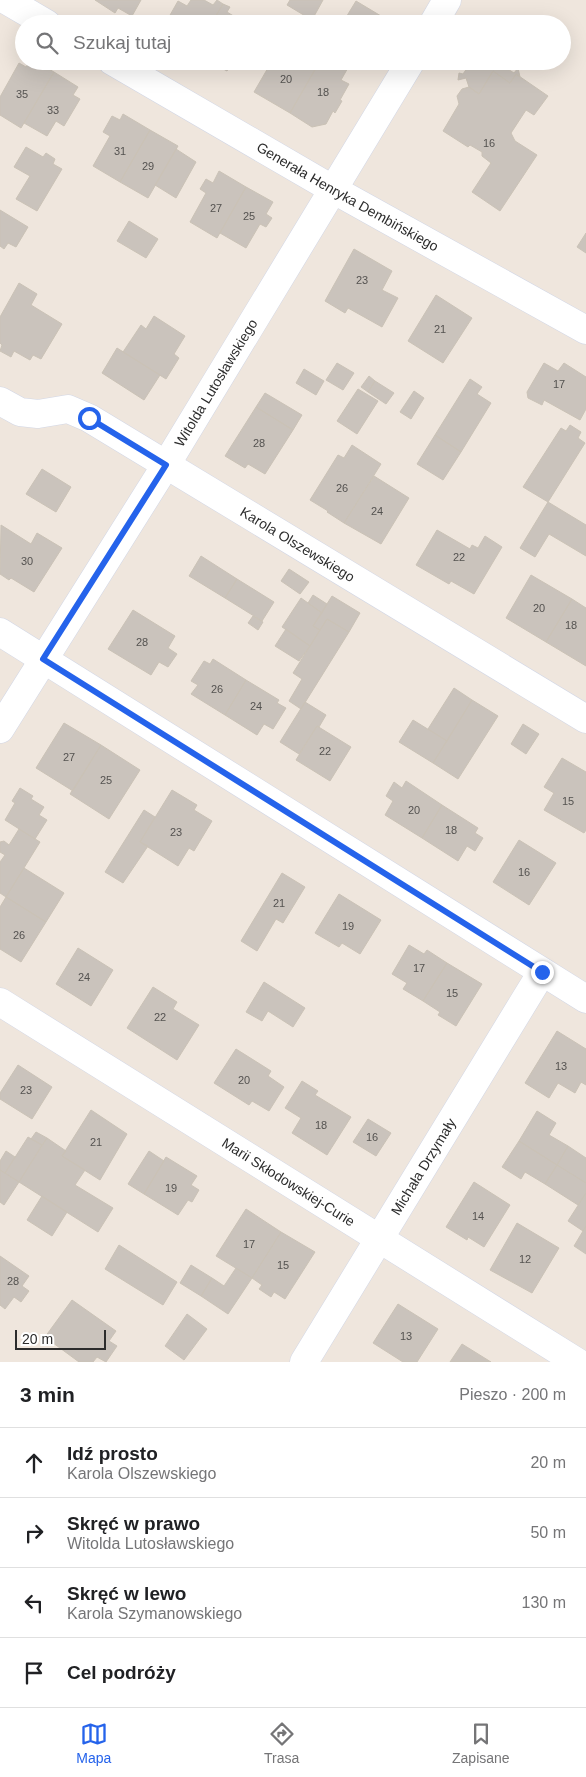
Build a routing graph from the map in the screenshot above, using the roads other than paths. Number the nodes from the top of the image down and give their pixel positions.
1 (6, 0) edge
2 (448, 0) edge
3 (32, 15) edge
4 (439, 15) edge
5 (127, 70) edge
6 (406, 70) edge
7 (334, 190) junction
8 (586, 330) edge
9 (0, 401) edge
10 (166, 465) junction
11 (0, 632) edge
12 (43, 659) junction
13 (586, 719) edge
14 (0, 729) edge
15 (542, 972) junction
16 (586, 999) edge
17 (0, 1002) edge
18 (379, 1240) junction
19 (304, 1362) edge
20 (577, 1362) edge

1 - 3 street
2 - 4 street
5 - 7 street, Generała Henryka Dembińskiego
6 - 7 street, Witolda Lutosławskiego
7 - 8 street, Generała Henryka Dembińskiego
7 - 10 street, Witolda Lutosławskiego
9 - 10 street, Karola Olszewskiego
10 - 12 street, Witolda Lutosławskiego
10 - 13 street, Karola Olszewskiego
11 - 12 street
12 - 14 street, Witolda Lutosławskiego
12 - 15 street
15 - 16 street
15 - 18 street, Michała Drzymały
17 - 18 street, Marii Skłodowskiej-Curie
18 - 19 street, Michała Drzymały
18 - 20 street, Marii Skłodowskiej-Curie

